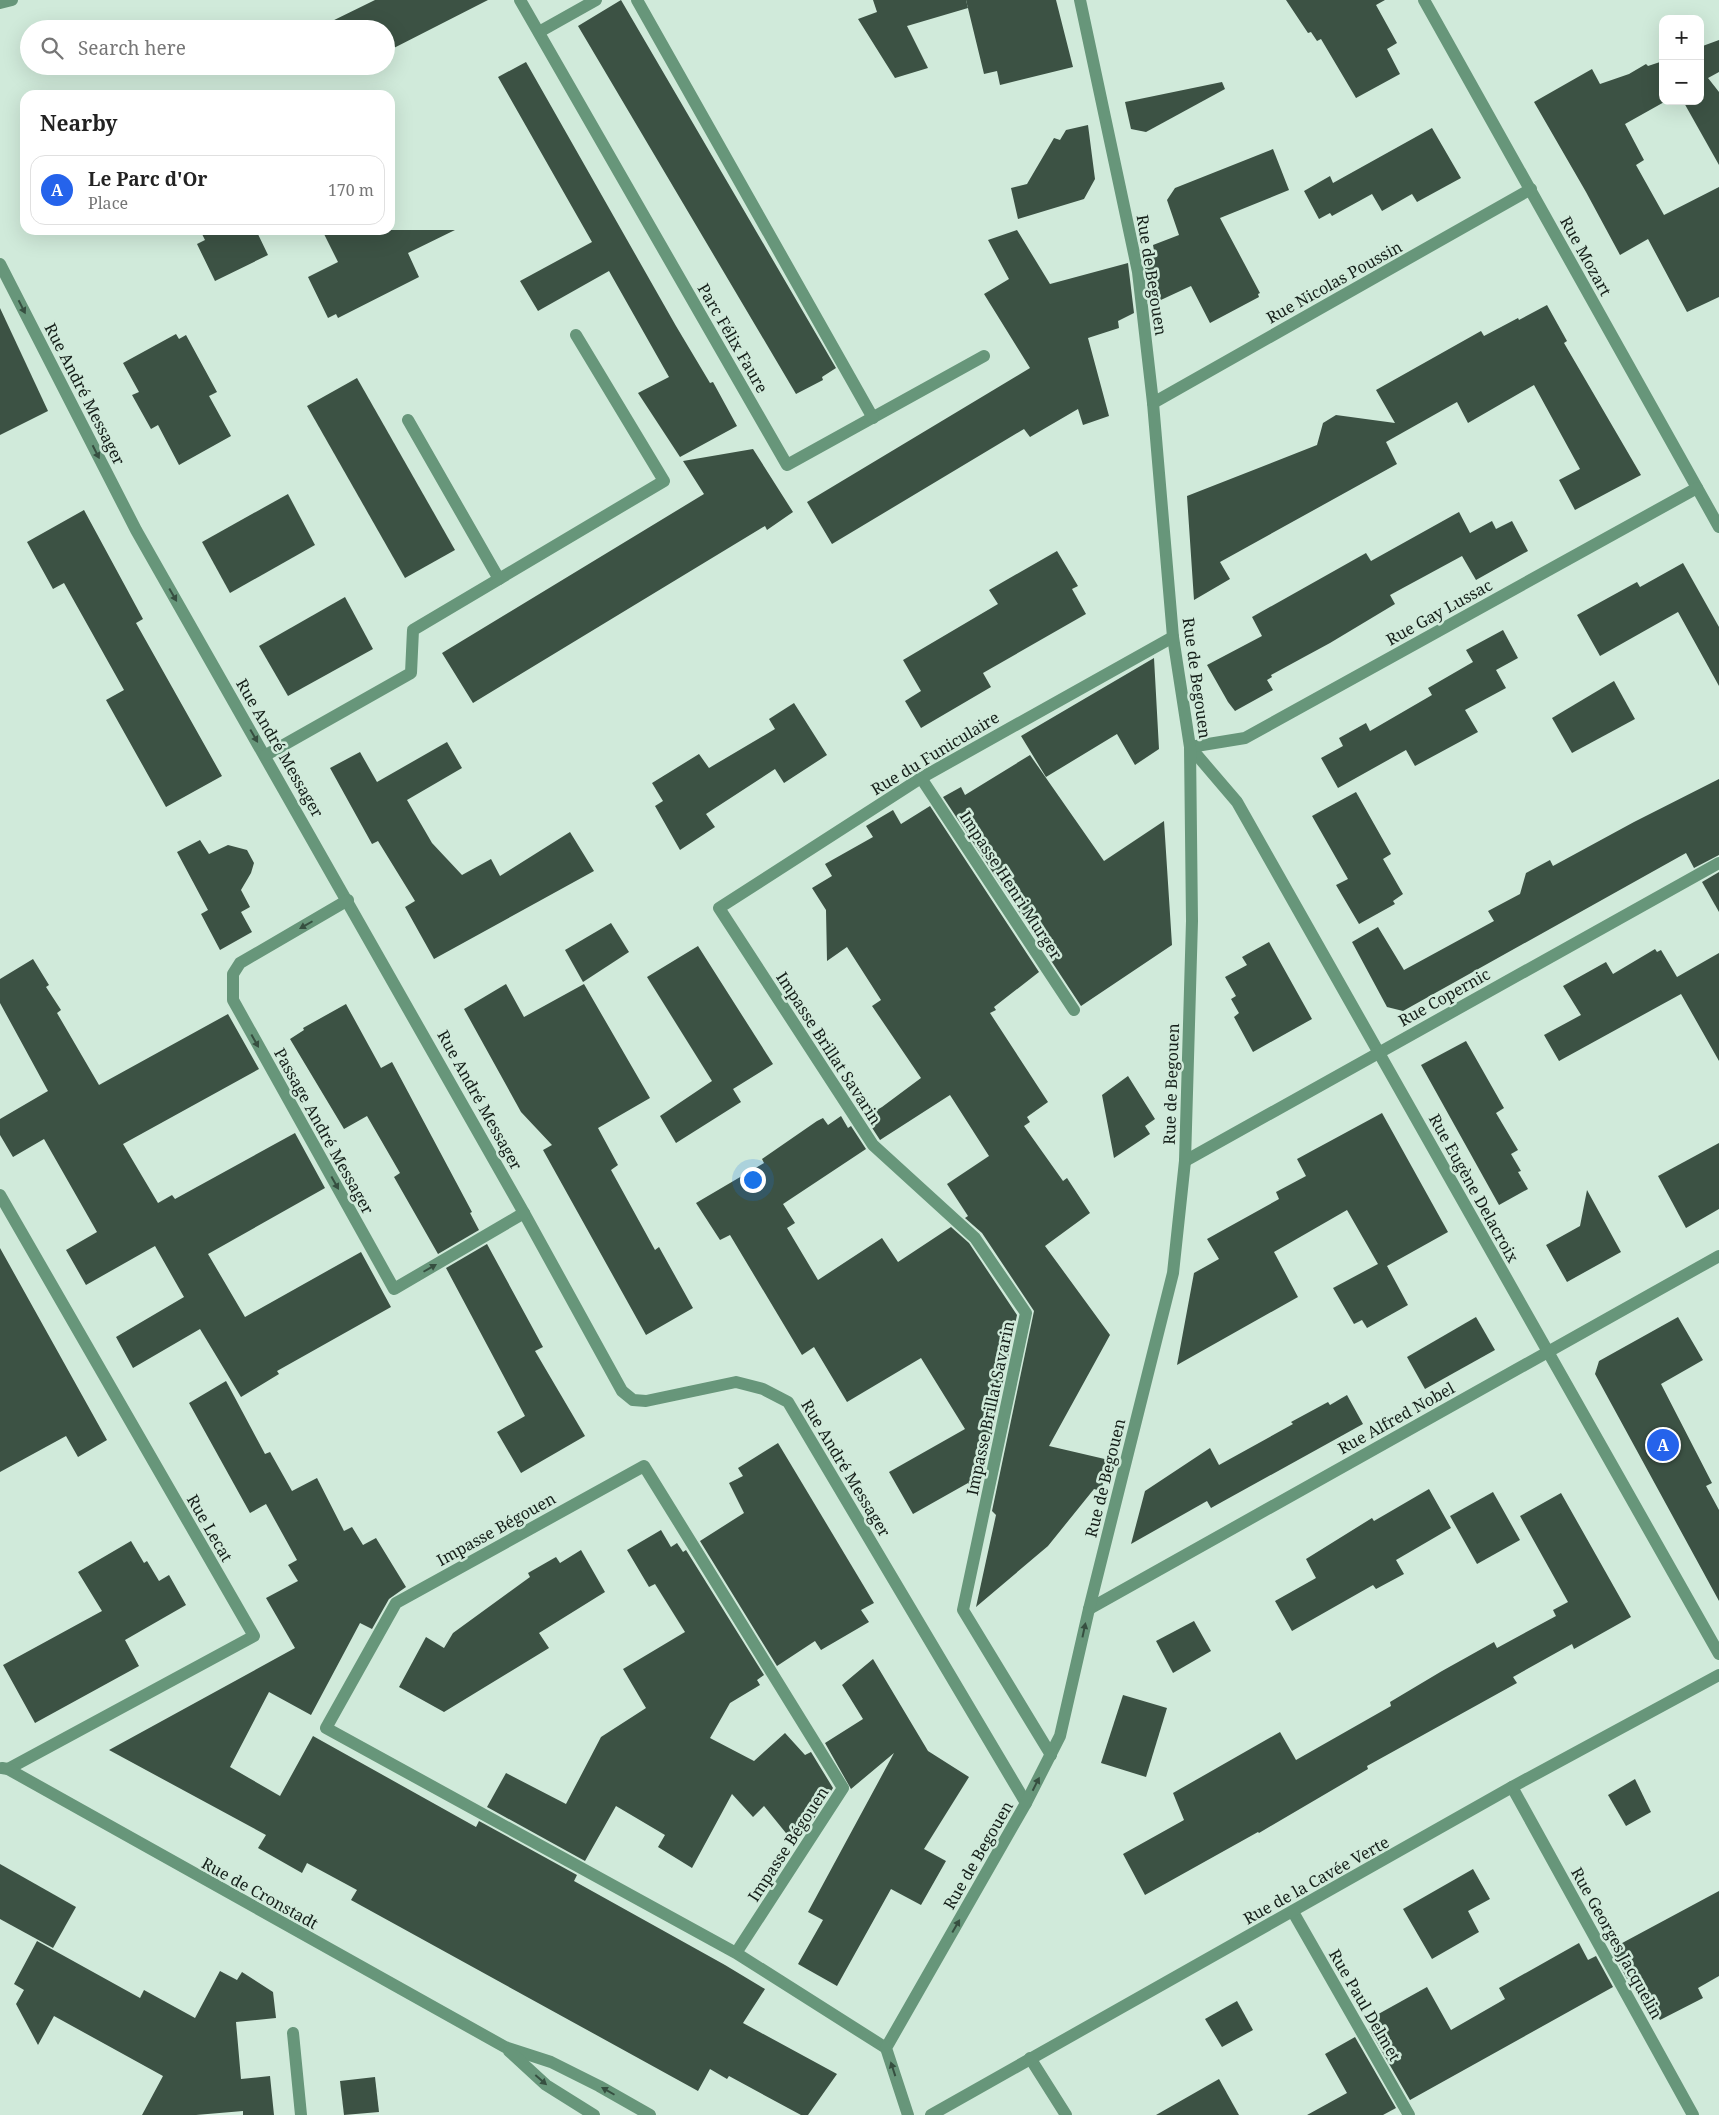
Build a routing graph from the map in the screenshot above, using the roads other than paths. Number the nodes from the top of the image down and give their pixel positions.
1 (12, 0) edge
2 (520, 0) edge
3 (596, 0) edge
4 (637, 0) edge
5 (1080, 0) edge
6 (1424, 0) edge
7 (0, 3) edge
8 (539, 32) junction
9 (1531, 189) junction
10 (0, 264) edge
11 (576, 335) dead end
12 (984, 356) dead end
13 (1153, 403) junction
14 (873, 418) junction
15 (408, 420) dead end
16 (1697, 488) junction
17 (1719, 527) edge
18 (499, 579) junction
19 (1173, 637) junction
20 (1190, 747) junction
21 (266, 755) junction
22 (921, 778) junction
23 (1719, 863) edge
24 (348, 900) junction
25 (719, 908) joint
26 (1074, 1010) dead end
27 (1380, 1052) junction
28 (1186, 1161) junction
29 (0, 1195) edge
30 (524, 1213) junction
31 (1719, 1256) edge
32 (1547, 1352) junction
33 (1089, 1609) junction
34 (1719, 1654) edge
35 (1719, 1675) edge
36 (1051, 1755) junction
37 (4, 1768) edge
38 (1512, 1787) junction
39 (1026, 1803) junction
40 (1293, 1912) junction
41 (736, 1953) junction
42 (293, 2033) dead end
43 (505, 2047) junction
44 (886, 2048) junction
45 (1030, 2058) junction
46 (301, 2115) edge
47 (594, 2115) edge
48 (650, 2115) edge
49 (908, 2115) edge
50 (931, 2115) edge
51 (1066, 2115) edge
52 (1409, 2115) edge
53 (1693, 2115) edge

1 - 7 street
2 - 8 street, Parc Félix Faure
3 - 8 street
4 - 14 street
5 - 13 street, Rue de Begouen
6 - 9 street, Rue Mozart
8 - 14 street, Parc Félix Faure
9 - 13 street, Rue Nicolas Poussin
9 - 16 street, Rue Mozart
10 -> 21 street, Rue André Messager
11 - 18 street
12 - 14 street, Parc Félix Faure
13 - 19 street, Rue de Begouen
15 - 18 street
16 - 17 street, Rue Mozart
16 - 20 street, Rue Gay Lussac
18 - 21 street
19 - 20 street, Rue de Begouen
19 - 22 street, Rue du Funiculaire
20 - 27 street, Rue Eugène Delacroix
20 - 28 street, Rue de Begouen
21 - 24 street, Rue André Messager
22 - 25 street, Rue du Funiculaire
22 - 26 street, Impasse Henri Murger
23 - 27 street, Rue Copernic
24 - 30 street, Rue André Messager
24 -> 30 street, Passage André Messager
25 - 36 street, Impasse Brillat Savarin
27 - 28 street, Rue Copernic
27 - 32 street, Rue Eugène Delacroix
28 - 33 street, Rue de Begouen
29 - 37 street, Rue Lecat
30 - 39 street, Rue André Messager
31 - 32 street, Rue Alfred Nobel
32 - 33 street, Rue Alfred Nobel
32 - 34 street, Rue Eugène Delacroix
36 -> 33 street, Rue de Begouen
35 - 38 street, Rue de la Cavée Verte
39 -> 36 street, Rue de Begouen
37 - 43 street, Rue de Cronstadt
38 - 40 street, Rue de la Cavée Verte
38 - 53 street, Rue Georges Jacquelin
44 -> 39 street, Rue de Begouen
40 - 45 street, Rue de la Cavée Verte
40 - 52 street, Rue Paul Delmet
41 - 41 street, Impasse Bégouen
41 - 44 street, Impasse Bégouen
42 - 46 street
43 -> 47 street, Rue de Cronstadt
48 -> 43 street, Rue de Cronstadt
49 -> 44 street
45 - 50 street, Rue de la Cavée Verte
45 - 51 street

